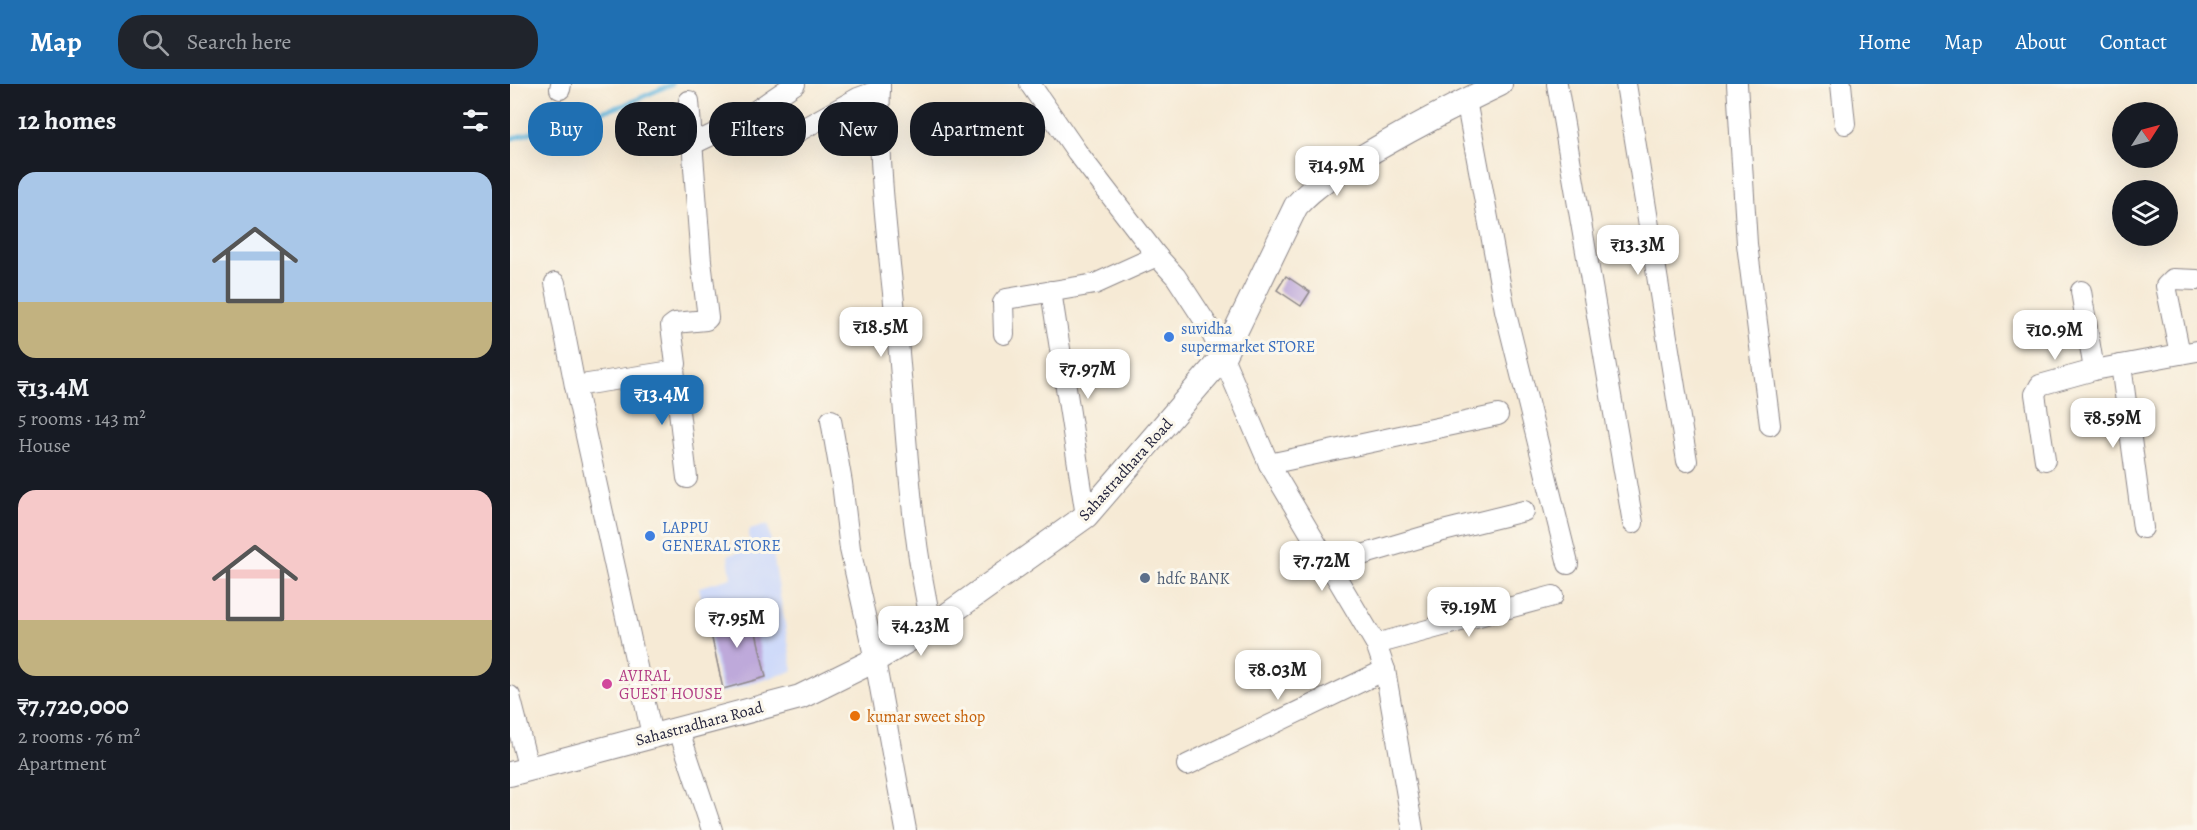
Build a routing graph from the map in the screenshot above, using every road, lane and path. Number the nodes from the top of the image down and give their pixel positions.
1 (795, 84) edge
2 (1030, 84) edge
3 (1500, 84) edge
4 (1557, 84) edge
5 (1626, 84) edge
6 (1737, 84) edge
7 (1840, 84) edge
8 (880, 87) edge
9 (1466, 100) junction
10 (1845, 124) dead end
11 (806, 127) edge
12 (697, 142) edge
13 (694, 156) edge
14 (1157, 256) junction
15 (2197, 280) edge
16 (555, 283) dead end
17 (1051, 291) junction
18 (2081, 291) dead end
19 (1004, 334) dead end
20 (2188, 352) edge
21 (1223, 357) junction
22 (2121, 364) junction
23 (674, 369) junction
24 (2094, 370) junction
25 (575, 386) junction
26 (1498, 415) dead end
27 (831, 420) dead end
28 (1770, 425) dead end
29 (2045, 460) dead end
30 (1687, 461) dead end
31 (1269, 464) junction
32 (687, 478) dead end
33 (1524, 511) dead end
34 (1086, 516) junction
35 (1633, 523) dead end
36 (2143, 528) dead end
37 (1568, 564) dead end
38 (1328, 565) junction
39 (1553, 596) dead end
40 (932, 626) junction
41 (1376, 644) junction
42 (875, 660) junction
43 (1385, 670) junction
44 (510, 696) edge
45 (678, 728) junction
46 (652, 735) junction
47 (1187, 765) dead end
48 (519, 772) edge
49 (712, 830) edge
50 (906, 830) edge
51 (1413, 830) edge

1 - 12 street
2 - 14 street
3 - 9 main road, Sahastradhara Road
4 - 35 street
5 - 30 street
6 - 28 street
7 - 10 street
8 - 11 street
8 - 40 street
9 - 21 main road, Sahastradhara Road
9 - 37 street
13 - 23 street
14 - 17 street
14 - 21 street
15 - 20 street
16 - 25 street
17 - 19 street
17 - 34 street
18 - 24 street
20 - 22 street
21 - 31 street
21 - 34 main road, Sahastradhara Road
22 - 24 street
22 - 36 street
23 - 25 street
23 - 32 street
24 - 29 street
25 - 46 street
26 - 31 street
27 - 42 street
31 - 38 street
33 - 38 street
34 - 40 main road, Sahastradhara Road
38 - 41 street
39 - 41 street
40 - 42 main road, Sahastradhara Road
41 - 43 street
42 - 45 main road, Sahastradhara Road
42 - 50 street
43 - 47 street
43 - 51 street
44 - 48 street
45 - 46 main road, Sahastradhara Road
45 - 49 street
46 - 48 main road, Sahastradhara Road

